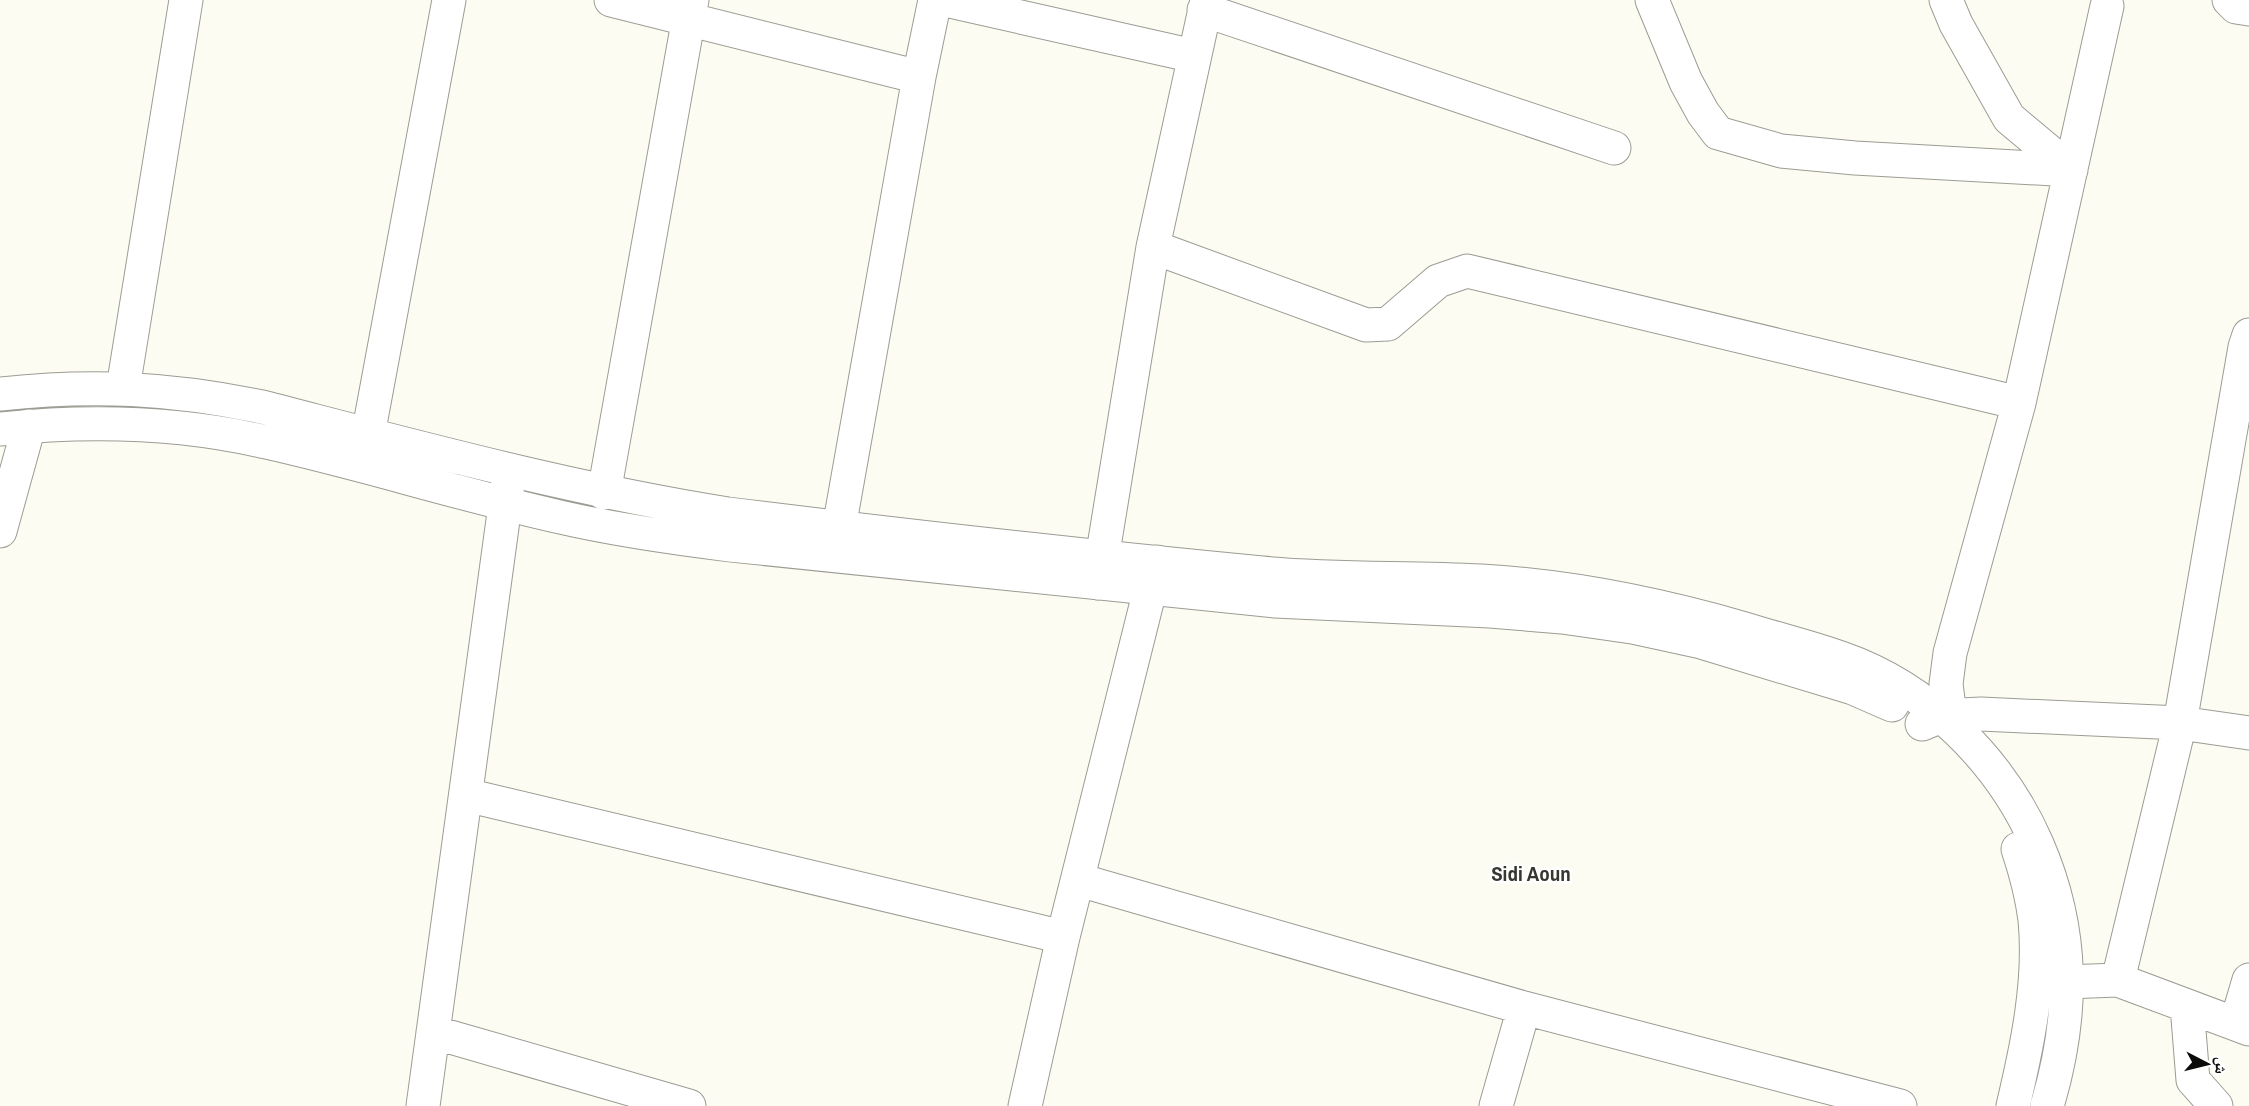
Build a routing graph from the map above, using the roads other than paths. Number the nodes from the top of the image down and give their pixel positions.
1 (186, 0) edge
2 (449, 0) edge
3 (611, 0) edge
4 (935, 0) edge
5 (945, 0) edge
6 (1652, 0) edge
7 (1946, 0) edge
8 (2229, 0) edge
9 (1205, 5) edge
10 (2107, 6) dead end
11 (2249, 9) edge
12 (690, 10) edge
13 (1194, 56) junction
14 (919, 77) junction
15 (1614, 148) dead end
16 (2071, 170) junction
17 (1153, 247) junction
18 (2249, 335) edge
19 (123, 388) junction
20 (0, 394) edge
21 (2019, 403) junction
22 (15, 428) edge
23 (368, 435) junction
24 (510, 471) junction
25 (604, 493) junction
26 (505, 503) junction
27 (839, 528) junction
28 (0, 531) edge
29 (1100, 570) junction
30 (1154, 575) junction
31 (1937, 718) junction
32 (2180, 723) junction
33 (2249, 733) edge
34 (466, 795) junction
35 (1079, 880) junction
36 (1063, 937) junction
37 (2118, 980) junction
38 (2249, 980) edge
39 (2068, 982) junction
40 (2034, 983) junction
41 (2187, 1006) junction
42 (1524, 1008) junction
43 (2242, 1026) edge
44 (433, 1032) junction
45 (423, 1106) edge
46 (689, 1106) edge
47 (1025, 1106) edge
48 (1496, 1106) edge
49 (1900, 1106) edge
50 (2013, 1106) edge
51 (2047, 1106) edge
52 (2216, 1106) edge

1 - 19 street
2 - 23 street
3 - 12 street
4 - 14 street
5 - 13 street
6 - 16 street
7 - 16 street
8 - 11 street
9 - 13 street
9 - 15 street
10 - 16 street
12 - 14 street
12 - 25 street
13 - 17 street
14 - 27 street
16 - 21 street
17 - 21 street
17 - 29 street
18 - 32 street
19 - 20 street
19 - 23 street
21 - 31 street
22 - 26 street
22 - 28 street
23 - 24 street
24 - 25 street
24 - 26 street
25 - 27 street
26 - 29 street
26 - 34 street
27 - 29 street
29 - 30 street
30 - 31 street
30 - 35 street
31 - 32 street
31 - 39 street
31 - 40 street
32 - 33 street
32 - 37 street
34 - 36 street
34 - 44 street
35 - 36 street
35 - 42 street
36 - 47 street
37 - 39 street
37 - 41 street
38 - 43 street
39 - 40 street
39 - 51 street
40 - 50 street
41 - 43 street
41 - 52 street
42 - 48 street
42 - 49 street
44 - 45 street
44 - 46 street

